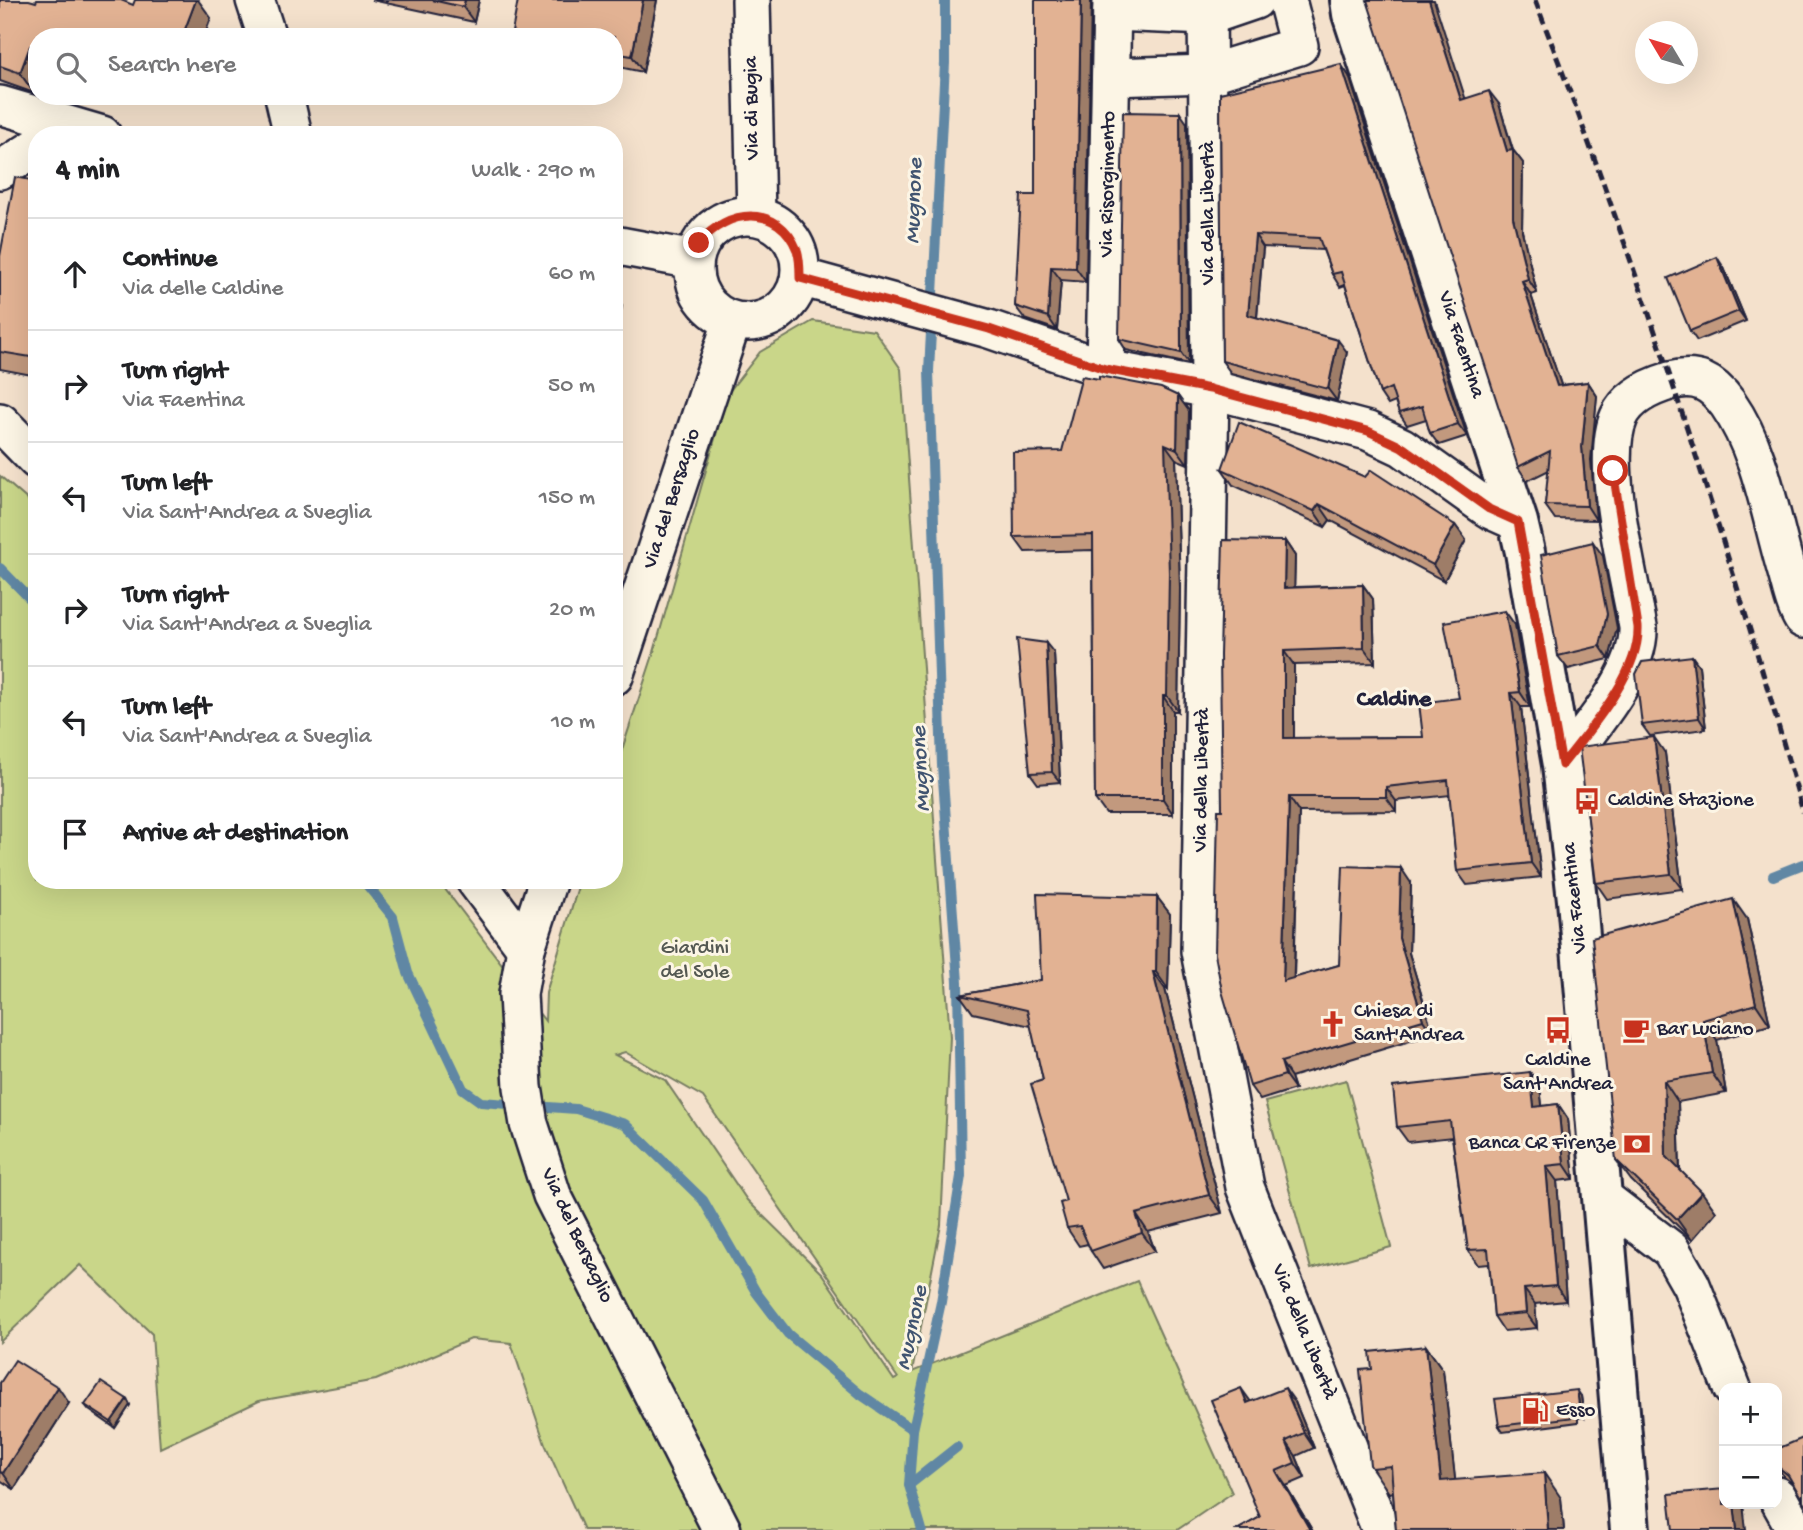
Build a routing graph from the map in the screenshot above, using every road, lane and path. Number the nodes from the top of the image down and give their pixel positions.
1 (255, 0) edge
2 (751, 0) edge
3 (1255, 0) edge
4 (1287, 0) edge
5 (1350, 0) edge
6 (1112, 6) edge
7 (1208, 8) edge
8 (264, 28) edge
9 (1208, 74) junction
10 (1111, 76) junction
11 (0, 105) edge
12 (286, 105) edge
13 (35, 126) edge
14 (291, 126) edge
15 (28, 150) edge
16 (0, 170) edge
17 (756, 216) junction
18 (623, 247) edge
19 (694, 260) junction
20 (800, 278) junction
21 (732, 322) junction
22 (1105, 369) junction
23 (1210, 389) junction
24 (0, 422) edge
25 (28, 451) edge
26 (1518, 522) junction
27 (1803, 619) edge
28 (623, 645) edge
29 (1562, 765) junction
30 (482, 889) edge
31 (545, 889) edge
32 (526, 948) junction
33 (1603, 1198) junction
34 (1730, 1383) edge
35 (1782, 1505) edge
36 (722, 1530) edge
37 (1381, 1530) edge
38 (1630, 1530) edge
39 (1796, 1530) edge

1 - 8 street
2 - 17 street, Via di Bugia
3 - 7 street
4 - 9 street
5 - 26 main road, Via Faentina
6 - 7 street
6 - 10 street, Via Risorgimento
7 - 9 street, Via della Libertà
9 - 10 street
9 - 23 street, Via della Libertà
10 - 22 street, Via Risorgimento
11 - 13 street
12 - 14 street
15 - 16 street
17 - 19 street
17 - 20 street
18 - 19 street
19 - 21 street
20 - 21 street
20 - 22 street
21 - 28 street, Via del Bersaglio
22 - 23 street
23 - 26 street
23 - 37 street, Via della Libertà
24 - 25 street
26 - 29 main road, Via Faentina
27 - 29 street
29 - 33 main road, Via Faentina
30 - 32 street
31 - 32 street, Via del Bersaglio
32 - 36 street, Via del Bersaglio
33 - 34 street
33 - 38 main road, Via Faentina
35 - 39 street

